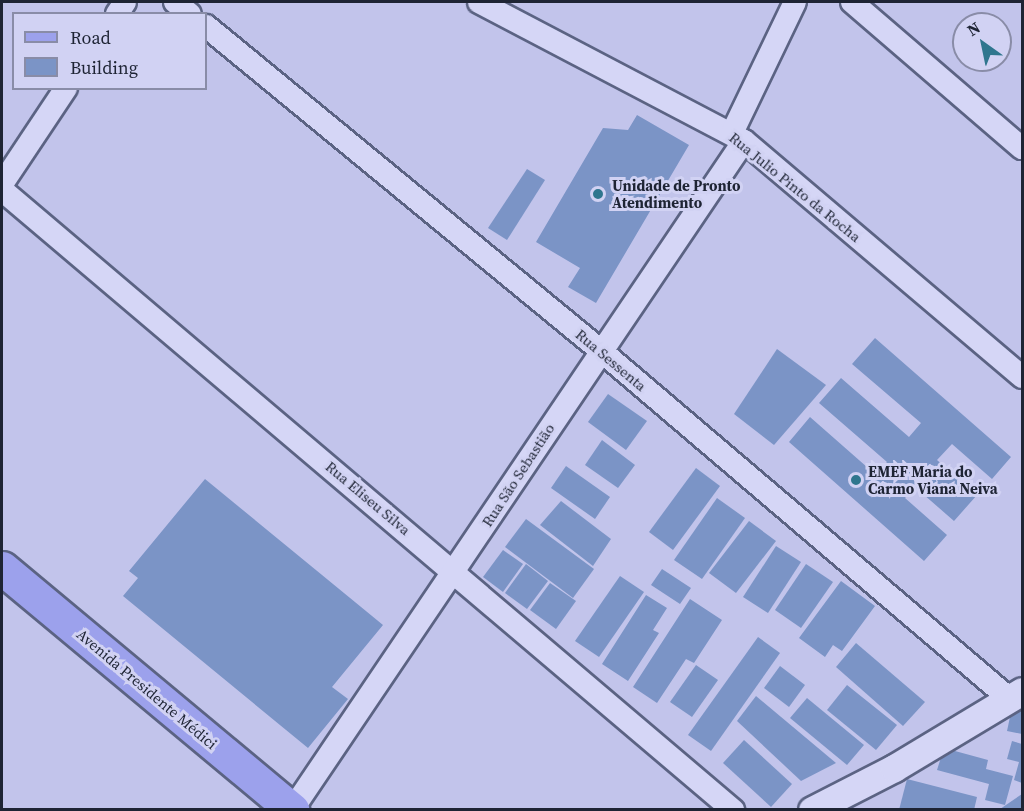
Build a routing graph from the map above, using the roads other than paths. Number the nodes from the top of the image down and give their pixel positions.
1 (175, 2) edge
2 (479, 2) edge
3 (795, 2) edge
4 (852, 2) edge
5 (188, 12) edge
6 (207, 27) edge
7 (65, 90) edge
8 (738, 137) junction
9 (1023, 148) edge
10 (2, 184) edge
11 (2, 190) edge
12 (600, 350) junction
13 (1023, 377) edge
14 (2, 568) edge
15 (454, 571) junction
16 (1017, 695) edge
17 (292, 810) edge
18 (733, 810) edge
19 (812, 810) edge

1 - 5 street
2 - 8 street, Rua Julio Pinto da Rocha
3 - 8 street, Rua São Sebastião
4 - 9 street
6 - 12 street, Rua Sessenta
7 - 10 street
8 - 12 street, Rua São Sebastião
8 - 13 street, Rua Julio Pinto da Rocha
11 - 15 street, Rua Eliseu Silva
12 - 15 street, Rua São Sebastião
12 - 16 street, Rua Sessenta
14 - 17 main road, Avenida Presidente Médici
15 - 17 street, Rua São Sebastião
15 - 18 street, Rua Eliseu Silva
16 - 19 street

